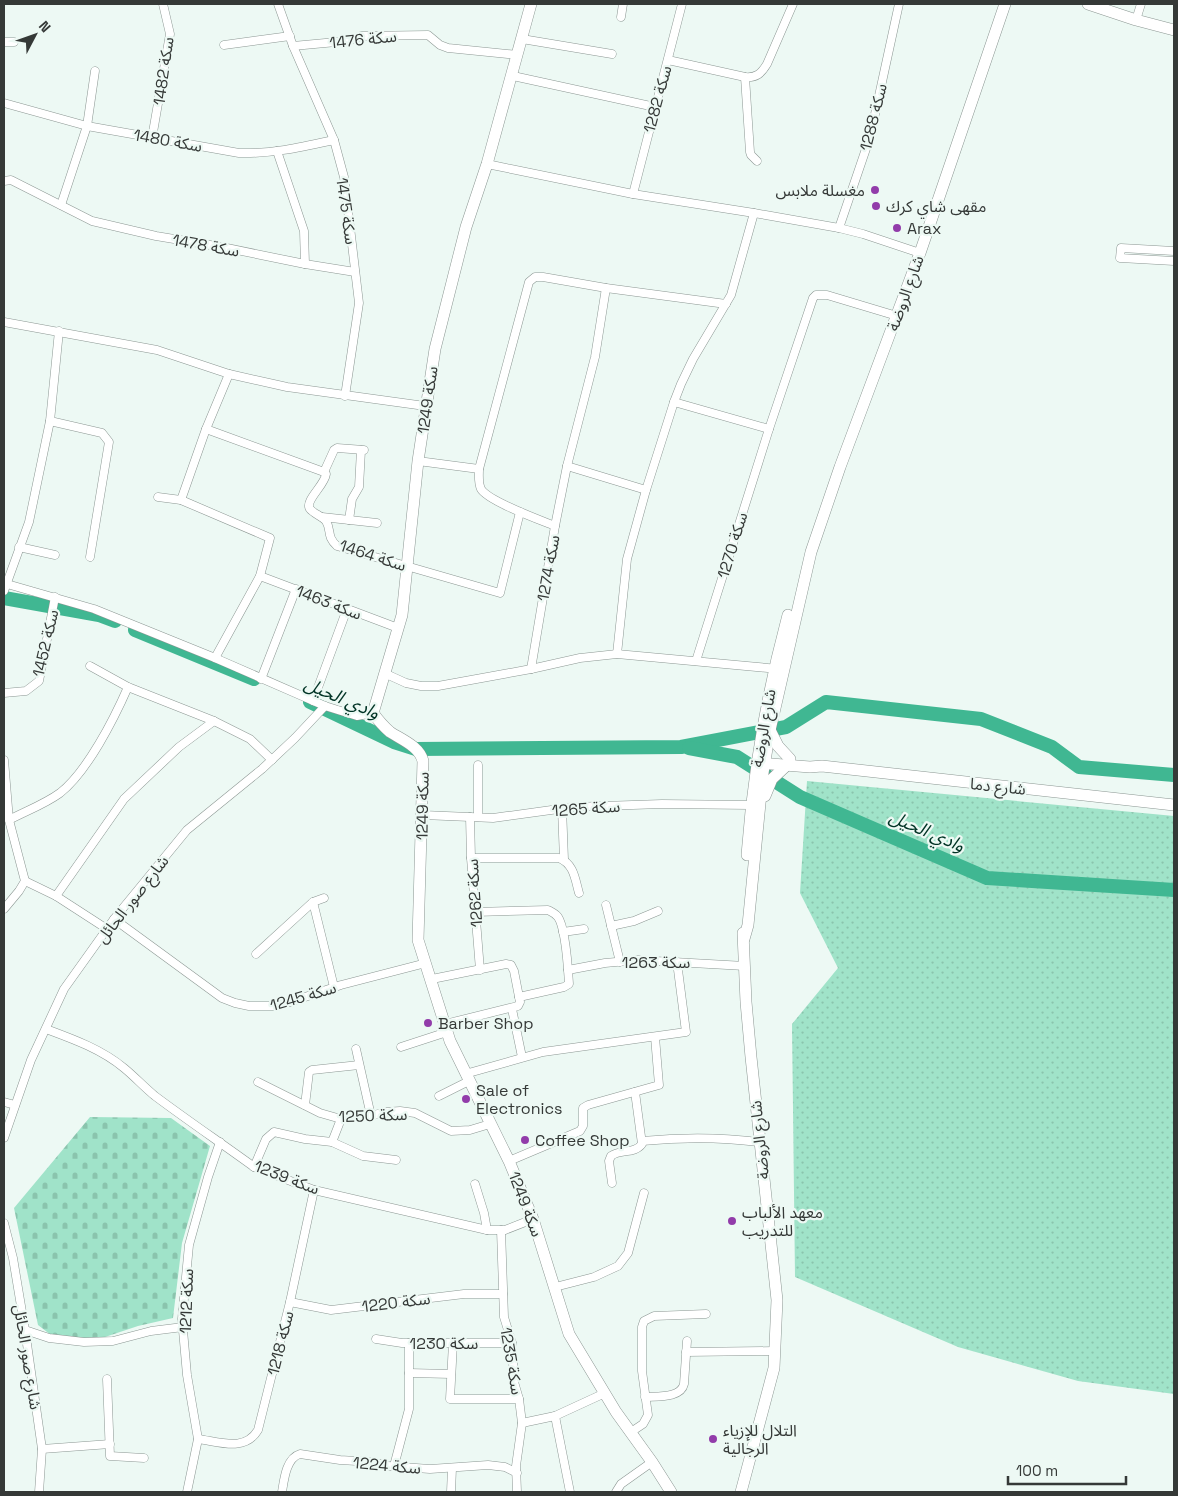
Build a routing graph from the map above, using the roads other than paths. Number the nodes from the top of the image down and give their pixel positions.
1 (164, 4) edge
2 (278, 4) edge
3 (531, 4) edge
4 (623, 4) edge
5 (681, 4) edge
6 (792, 4) edge
7 (1006, 4) edge
8 (1088, 4) edge
9 (1141, 4) edge
10 (896, 5) edge
11 (621, 17) dead end
12 (1136, 20) junction
13 (1174, 30) edge
14 (290, 36) junction
15 (522, 40) junction
16 (4, 42) edge
17 (14, 42) dead end
18 (224, 44) dead end
19 (294, 46) junction
20 (612, 54) dead end
21 (518, 55) junction
22 (668, 60) junction
23 (95, 71) dead end
24 (512, 76) junction
25 (744, 77) junction
26 (4, 103) edge
27 (655, 107) junction
28 (87, 126) junction
29 (152, 138) junction
30 (334, 140) junction
31 (277, 151) junction
32 (757, 161) dead end
33 (487, 164) junction
34 (4, 181) edge
35 (633, 194) junction
36 (61, 204) junction
37 (754, 213) junction
38 (839, 228) junction
39 (1174, 251) edge
40 (920, 252) junction
41 (1174, 261) edge
42 (305, 264) junction
43 (355, 272) junction
44 (606, 288) junction
45 (726, 304) junction
46 (897, 316) junction
47 (4, 322) edge
48 (59, 331) junction
49 (229, 374) junction
50 (345, 396) junction
51 (674, 402) junction
52 (425, 406) junction
53 (50, 421) junction
54 (206, 429) junction
55 (769, 429) junction
56 (418, 461) junction
57 (566, 466) junction
58 (479, 469) junction
59 (324, 472) junction
60 (646, 490) junction
61 (158, 497) dead end
62 (180, 500) junction
63 (520, 512) junction
64 (322, 517) junction
65 (349, 520) junction
66 (377, 523) dead end
67 (555, 526) junction
68 (19, 547) junction
69 (56, 555) dead end
70 (90, 557) dead end
71 (407, 566) junction
72 (260, 576) junction
73 (5, 587) edge
74 (296, 589) junction
75 (55, 597) junction
76 (347, 609) junction
77 (398, 628) junction
78 (617, 654) junction
79 (216, 658) junction
80 (696, 661) junction
81 (90, 666) dead end
82 (779, 669) junction
83 (531, 670) junction
84 (384, 673) junction
85 (261, 679) junction
86 (128, 687) junction
87 (4, 692) edge
88 (312, 700) junction
89 (325, 706) junction
90 (373, 713) junction
91 (214, 721) junction
92 (770, 730) junction
93 (4, 760) edge
94 (272, 760) junction
95 (761, 760) junction
96 (788, 762) junction
97 (478, 765) dead end
98 (750, 805) junction
99 (1174, 806) edge
100 (562, 808) junction
101 (422, 815) junction
102 (474, 817) junction
103 (9, 820) junction
104 (471, 858) junction
105 (564, 860) junction
106 (754, 861) junction
107 (25, 881) junction
108 (579, 892) dead end
109 (56, 896) junction
110 (324, 898) dead end
111 (312, 902) junction
112 (606, 905) dead end
113 (4, 909) edge
114 (658, 911) dead end
115 (475, 912) junction
116 (114, 919) junction
117 (611, 926) junction
118 (107, 929) junction
119 (584, 929) dead end
120 (563, 932) junction
121 (744, 939) junction
122 (256, 954) dead end
123 (620, 962) junction
124 (677, 962) junction
125 (426, 963) junction
126 (745, 966) junction
127 (480, 970) junction
128 (568, 970) junction
129 (432, 979) junction
130 (334, 987) junction
131 (519, 997) junction
132 (512, 1009) junction
133 (446, 1028) junction
134 (46, 1029) junction
135 (654, 1037) junction
136 (401, 1047) dead end
137 (356, 1049) dead end
138 (522, 1057) junction
139 (359, 1065) junction
140 (467, 1078) junction
141 (258, 1082) dead end
142 (636, 1092) junction
143 (439, 1096) dead end
144 (4, 1102) edge
145 (14, 1105) junction
146 (305, 1105) junction
147 (371, 1116) junction
148 (341, 1119) junction
149 (490, 1124) junction
150 (4, 1138) edge
151 (642, 1141) junction
152 (220, 1142) junction
153 (332, 1142) junction
154 (759, 1142) junction
155 (396, 1160) dead end
156 (509, 1161) junction
157 (254, 1167) junction
158 (612, 1183) dead end
159 (475, 1184) dead end
160 (314, 1190) junction
161 (644, 1193) dead end
162 (533, 1219) junction
163 (4, 1223) edge
164 (487, 1230) junction
165 (501, 1230) junction
166 (13, 1258) junction
167 (4, 1260) edge
168 (555, 1287) junction
169 (504, 1294) junction
170 (290, 1302) junction
171 (706, 1314) dead end
172 (183, 1327) junction
173 (25, 1330) junction
174 (376, 1339) dead end
175 (687, 1341) dead end
176 (409, 1343) junction
177 (452, 1343) junction
178 (512, 1343) junction
179 (686, 1352) junction
180 (775, 1352) junction
181 (409, 1373) junction
182 (451, 1374) junction
183 (107, 1379) dead end
184 (605, 1394) junction
185 (645, 1397) junction
186 (518, 1399) junction
187 (555, 1416) junction
188 (522, 1423) junction
189 (631, 1432) junction
190 (198, 1439) junction
191 (110, 1444) junction
192 (42, 1449) junction
193 (750, 1457) junction
194 (144, 1458) dead end
195 (652, 1462) junction
196 (394, 1466) junction
197 (452, 1468) junction
198 (517, 1473) junction
199 (659, 1476) junction
200 (39, 1492) edge
201 (187, 1492) edge
202 (282, 1492) edge
203 (451, 1492) edge
204 (517, 1492) edge
205 (570, 1492) edge
206 (616, 1492) edge
207 (664, 1492) edge
208 (671, 1492) edge
209 (732, 1492) edge
210 (741, 1492) edge

1 - 29 street, سكة 1482
2 - 14 street, سكة 1475
3 - 15 main road, سكة 1249
4 - 11 street
5 - 22 street, سكة 1282
6 - 25 street
7 - 40 main road, شارع الروضة
8 - 12 main road
9 - 12 street
10 - 38 street, سكة 1288
12 - 13 main road
14 - 18 street
14 - 19 street, سكة 1475
15 - 20 street
15 - 21 main road, سكة 1249
16 - 17 street
19 - 21 street, سكة 1476
19 - 30 street, سكة 1475
21 - 24 main road, سكة 1249
22 - 25 street
22 - 27 street, سكة 1282
23 - 28 street
24 - 27 street
24 - 33 main road, سكة 1249
25 - 32 street
26 - 28 street, سكة 1480
27 - 35 street, سكة 1282
28 - 29 street, سكة 1480
28 - 36 street
29 - 31 street, سكة 1480
30 - 31 street, سكة 1480
30 - 43 street, سكة 1475
31 - 42 street
33 - 35 street
33 - 52 main road, سكة 1249
34 - 36 street, سكة 1478
35 - 37 street
36 - 42 street, سكة 1478
37 - 38 street
37 - 45 street
38 - 40 street
39 - 41 street
40 - 46 main road, شارع الروضة
42 - 43 street, سكة 1478
43 - 50 street, سكة 1475
44 - 45 street
44 - 57 street, سكة 1274
44 - 58 street
45 - 51 street
46 - 55 street, سكة 1270
46 - 82 main road, شارع الروضة
47 - 48 street
48 - 49 street
48 - 53 street
49 - 50 street
49 - 54 street
50 - 52 street
51 - 55 street
51 - 60 street
52 - 56 main road, سكة 1249
53 - 68 street
53 - 70 street
54 - 59 street
54 - 62 street
55 - 80 street, سكة 1270
56 - 58 street
56 - 71 main road, سكة 1249
57 - 60 street
57 - 67 street, سكة 1274
58 - 63 street
59 - 64 street, سكة 1464
59 - 65 street
60 - 78 street
61 - 62 street
62 - 72 street
63 - 67 street
63 - 71 street, سكة 1464
64 - 65 street
64 - 71 street, سكة 1464
65 - 66 street
67 - 83 street, سكة 1274
68 - 69 street
68 - 73 street
71 - 77 main road, سكة 1249
72 - 74 street, سكة 1463
72 - 79 street
73 - 75 street
74 - 76 street, سكة 1463
74 - 85 street
75 - 79 street
75 - 87 street, سكة 1452
76 - 77 street, سكة 1463
76 - 88 street
77 - 84 main road, سكة 1249
78 - 80 street
78 - 83 street
79 - 85 street
80 - 82 street
81 - 86 street
82 - 92 main road, شارع الروضة
82 - 95 main road, شارع الروضة
83 - 84 street
84 - 90 main road, سكة 1249
85 - 88 street
86 - 91 street
86 - 103 street
88 - 89 street
89 - 90 street
89 - 94 street, شارع صور الحائل
90 - 101 main road, سكة 1249
91 - 94 street
91 - 109 street
92 - 95 main road, شارع الروضة
92 - 96 main road
93 - 103 street
94 - 116 street, شارع صور الحائل
95 - 96 main road, شارع دما
95 - 98 main road, شارع الروضة
95 - 106 main road, شارع الروضة
96 - 99 main road, شارع دما
96 - 106 main road
97 - 102 street, سكة 1262
98 - 100 street, سكة 1265
98 - 121 main road, شارع الروضة
100 - 102 street, سكة 1265
100 - 105 street
101 - 102 street, سكة 1265
101 - 125 main road, سكة 1249
102 - 104 street, سكة 1262
103 - 107 street
104 - 105 street
104 - 115 street, سكة 1262
105 - 108 street
106 - 121 main road, شارع الروضة
107 - 109 street
107 - 113 street
109 - 118 street
110 - 111 street
111 - 122 street
111 - 130 street
112 - 117 street
114 - 117 street
115 - 120 street
115 - 127 street, سكة 1262
116 - 118 street, شارع صور الحائل
116 - 130 street, سكة 1245
117 - 123 street
118 - 134 street, شارع صور الحائل
119 - 120 street
120 - 128 street
121 - 126 main road, شارع الروضة
123 - 124 street, سكة 1263
123 - 128 street, سكة 1263
124 - 126 street, سكة 1263
124 - 135 street
125 - 129 main road, سكة 1249
125 - 130 street, سكة 1245
126 - 154 main road, شارع الروضة
127 - 129 street
127 - 131 street
128 - 131 street
129 - 133 main road, سكة 1249
131 - 132 street
132 - 133 street
132 - 138 street
133 - 136 street
133 - 140 main road, سكة 1249
134 - 145 street, شارع صور الحائل
134 - 152 street, سكة 1239
135 - 138 street
135 - 142 street
137 - 139 street
138 - 140 street
139 - 146 street
139 - 147 street
140 - 143 street
140 - 149 main road, سكة 1249
141 - 146 street, سكة 1250
142 - 151 street
142 - 156 street
144 - 145 street
145 - 150 street, شارع صور الحائل
146 - 148 street, سكة 1250
147 - 148 street, سكة 1250
147 - 149 street, سكة 1250
148 - 153 street
149 - 156 main road, سكة 1249
151 - 154 street
151 - 158 street
152 - 157 street, سكة 1239
152 - 172 street, سكة 1212
153 - 155 street
153 - 157 street
154 - 180 main road, شارع الروضة
156 - 162 main road, سكة 1249
157 - 160 street, سكة 1239
159 - 164 street
160 - 164 street, سكة 1239
160 - 170 street, سكة 1218
161 - 168 street
162 - 165 street, سكة 1239
162 - 168 main road, سكة 1249
163 - 166 street, شارع صور الحائل
164 - 165 street, سكة 1239
165 - 169 street, سكة 1235
166 - 167 street
166 - 173 street, شارع صور الحائل
168 - 184 main road, سكة 1249
169 - 170 street, سكة 1220
169 - 178 street, سكة 1235
170 - 190 street, سكة 1218
171 - 185 street
172 - 173 street
172 - 190 street, سكة 1212
173 - 192 street, شارع صور الحائل
174 - 176 street, سكة 1230
175 - 179 street
176 - 177 street, سكة 1230
176 - 181 street
177 - 178 street, سكة 1230
177 - 182 street
178 - 186 street, سكة 1235
179 - 180 street
179 - 185 street
180 - 193 main road, شارع الروضة
181 - 182 street
181 - 196 street
182 - 186 street
183 - 191 street
184 - 187 street
184 - 189 main road, سكة 1249
185 - 189 street
186 - 188 street, سكة 1235
187 - 188 street
187 - 205 street
188 - 198 street, سكة 1235
189 - 195 main road, سكة 1249
190 - 201 street, سكة 1212
191 - 192 street
191 - 194 street
192 - 200 street, شارع صور الحائل
193 - 209 main road, شارع الروضة
193 - 210 main road, شارع الروضة
195 - 199 main road, سكة 1249
195 - 206 street
196 - 197 street, سكة 1224
196 - 202 street, سكة 1224
197 - 198 street, سكة 1224
197 - 203 street
198 - 204 street, سكة 1235
199 - 207 main road, سكة 1249
199 - 208 main road, سكة 1249

